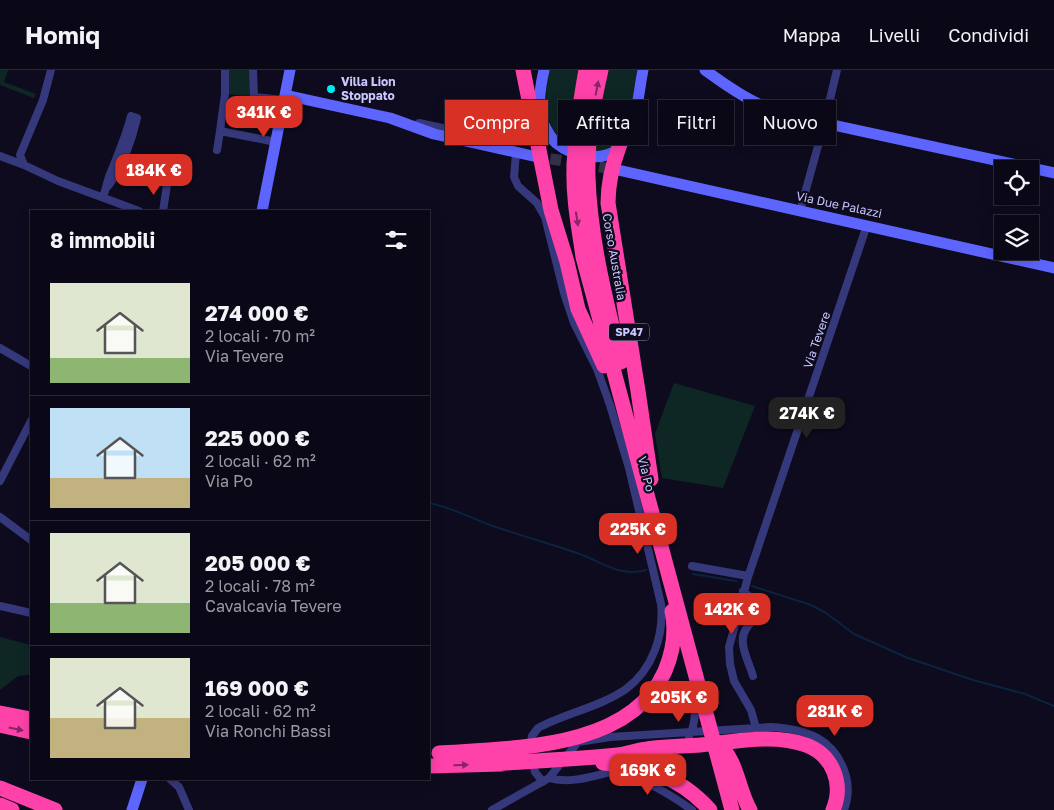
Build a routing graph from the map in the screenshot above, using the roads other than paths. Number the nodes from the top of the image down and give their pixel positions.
1 (51, 70) edge
2 (225, 70) edge
3 (253, 70) edge
4 (290, 70) edge
5 (523, 70) edge
6 (544, 70) edge
7 (586, 70) edge
8 (601, 70) edge
9 (643, 70) edge
10 (705, 70) edge
11 (837, 70) edge
12 (285, 97) junction
13 (541, 100) edge
14 (585, 100) edge
15 (595, 100) edge
16 (751, 100) edge
17 (830, 100) edge
18 (415, 126) junction
19 (836, 127) edge
20 (445, 128) edge
21 (548, 129) edge
22 (220, 131) junction
23 (276, 142) junction
24 (547, 145) edge
25 (583, 145) edge
26 (818, 145) edge
27 (619, 147) junction
28 (216, 150) dead end
29 (516, 153) junction
30 (0, 156) edge
31 (533, 156) tunnel mouth
32 (24, 165) junction
33 (618, 170) tunnel mouth
34 (581, 173) junction
35 (1054, 173) edge
36 (167, 185) dead end
37 (108, 186) junction
38 (103, 197) junction
39 (802, 204) dead end
40 (136, 210) edge
41 (163, 210) edge
42 (262, 210) edge
43 (867, 225) junction
44 (567, 262) junction
45 (1054, 268) edge
46 (0, 348) edge
47 (30, 365) edge
48 (30, 423) edge
49 (633, 447) junction
50 (650, 479) junction
51 (0, 481) edge
52 (0, 518) edge
53 (655, 523) junction
54 (30, 539) edge
55 (692, 566) dead end
56 (748, 576) junction
57 (743, 591) junction
58 (1, 608) edge
59 (30, 614) edge
60 (690, 655) junction
61 (753, 676) dead end
62 (0, 713) edge
63 (30, 719) edge
64 (0, 726) edge
65 (718, 726) dead end
66 (756, 728) junction
67 (30, 732) edge
68 (737, 735) junction
69 (646, 749) junction
70 (434, 754) edge
71 (492, 764) junction
72 (430, 766) edge
73 (607, 772) junction
74 (142, 780) edge
75 (171, 780) edge
76 (546, 780) junction
77 (0, 788) edge
78 (0, 805) edge
79 (12, 810) edge
80 (55, 810) edge
81 (132, 810) edge
82 (189, 810) edge
83 (492, 810) edge
84 (692, 810) edge
85 (710, 810) edge
86 (732, 810) edge
87 (740, 810) edge
88 (750, 810) edge
89 (833, 810) edge
90 (844, 810) edge

1 - 32 street
2 - 22 street
3 - 12 street
4 - 12 street
5 - 44 highway, SP47
6 - 13 street
7 - 14 highway, Corso Australia
15 -> 8 highway, Corso Australia
9 - 27 street
10 - 16 street
11 - 17 street
12 - 18 street
12 - 23 street
18 - 20 street
18 - 29 street
19 - 35 street
21 - 27 street
22 - 23 street
22 - 28 street
23 - 42 street
24 - 44 highway, SP47
25 - 34 highway, Corso Australia / SP47
26 - 39 street
27 - 50 highway, SP47
29 - 31 street
29 - 76 street, Via Po
30 - 32 street
32 - 38 street
33 - 43 street, Via Due Palazzi
34 -> 49 highway, Corso Australia / SP47
34 - 50 highway, Corso Australia / SP47
36 - 41 street
37 - 37 street
37 - 38 street
38 - 40 street
43 - 45 street, Via Due Palazzi
43 - 56 street, Via Tevere
44 - 49 highway, SP47
46 - 47 street
48 - 51 street
49 - 53 highway, Via Po / SP47
50 - 65 highway, Via Po / SP47
52 - 54 street
53 - 60 highway, Via Po / SP47
53 - 70 highway
55 - 56 street
56 - 57 street, Via Tevere
57 - 61 street
57 - 66 street, Via Tevere
58 - 59 street
60 - 73 street
60 - 86 highway, Via Po / SP47
62 - 63 highway
64 -> 67 highway
66 - 68 street
66 - 90 street
68 - 69 highway
68 - 76 street
68 - 89 highway
69 - 70 highway
69 - 71 highway
72 -> 71 highway
71 - 85 highway
73 - 76 street
73 - 84 street
74 - 81 street
75 - 82 street
76 - 83 street
77 - 80 highway
78 - 79 highway
87 - 88 highway

